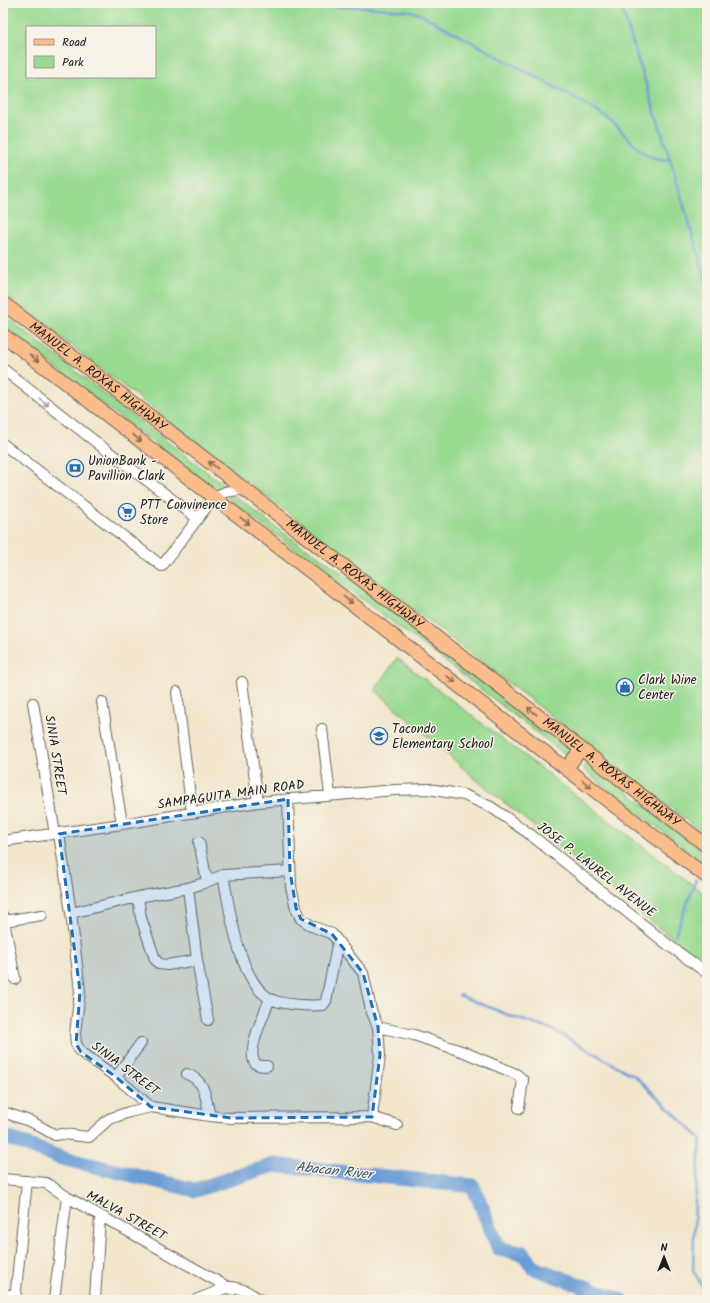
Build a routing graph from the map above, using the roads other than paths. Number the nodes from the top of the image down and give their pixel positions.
1 (3, 303) edge
2 (3, 335) edge
3 (3, 369) edge
4 (3, 444) edge
5 (244, 489) junction
6 (214, 497) junction
7 (197, 518) junction
8 (242, 682) dead end
9 (177, 692) dead end
10 (102, 702) dead end
11 (33, 703) dead end
12 (322, 728) dead end
13 (581, 748) junction
14 (567, 768) junction
15 (330, 795) junction
16 (464, 795) joint
17 (288, 799) junction
18 (258, 802) junction
19 (192, 812) junction
20 (122, 824) junction
21 (57, 834) junction
22 (3, 841) edge
23 (199, 842) dead end
24 (707, 846) edge
25 (290, 871) junction
26 (223, 875) junction
27 (707, 877) edge
28 (207, 881) junction
29 (188, 888) junction
30 (138, 897) junction
31 (71, 913) junction
32 (42, 915) dead end
33 (3, 919) edge
34 (338, 941) junction
35 (197, 960) junction
36 (707, 973) edge
37 (15, 979) dead end
38 (270, 999) junction
39 (208, 1020) dead end
40 (378, 1027) junction
41 (141, 1043) dead end
42 (267, 1066) dead end
43 (187, 1074) dead end
44 (116, 1076) junction
45 (151, 1107) junction
46 (519, 1108) dead end
47 (3, 1112) edge
48 (210, 1116) junction
49 (372, 1117) junction
50 (397, 1124) dead end
51 (3, 1179) edge
52 (27, 1181) junction
53 (66, 1197) junction
54 (100, 1216) junction
55 (233, 1288) junction
56 (3, 1294) edge
57 (15, 1298) edge
58 (54, 1300) edge
59 (95, 1300) edge
60 (196, 1300) edge
61 (210, 1300) edge
62 (261, 1300) edge

5 -> 1 main road, MANUEL A. ROXAS HIGHWAY
2 -> 6 main road, MANUEL A. ROXAS HIGHWAY
3 -> 7 street
4 - 7 street
5 - 6 street
13 -> 5 main road, MANUEL A. ROXAS HIGHWAY
6 - 7 street
6 -> 14 main road, MANUEL A. ROXAS HIGHWAY
8 - 18 street
9 - 19 street
10 - 20 street
11 - 21 street, SINIA STREET
12 - 15 street
13 - 14 main road
13 - 24 main road, MANUEL A. ROXAS HIGHWAY
14 -> 27 main road, MANUEL A. ROXAS HIGHWAY
15 - 16 street, SAMPAGUITA MAIN ROAD
15 - 17 street, SAMPAGUITA MAIN ROAD
16 - 36 street, JOSE P. LAUREL AVENUE
17 - 18 street, SAMPAGUITA MAIN ROAD
17 - 25 street
18 - 19 street, SAMPAGUITA MAIN ROAD
19 - 20 street, SAMPAGUITA MAIN ROAD
20 - 21 street, SAMPAGUITA MAIN ROAD
21 - 22 street, SAMPAGUITA MAIN ROAD
21 - 31 street, SINIA STREET
23 - 28 street
25 - 26 street
25 - 34 street
26 - 28 street
26 - 38 street
28 - 29 street
29 - 30 street
29 - 35 street
30 - 31 street
30 - 35 street
31 - 44 street, SINIA STREET
32 - 33 street
33 - 37 street
34 - 38 street
34 - 40 street
35 - 39 street
38 - 42 street
40 - 46 street
40 - 49 street
41 - 44 street
43 - 48 street
44 - 45 street, SINIA STREET
45 - 47 street
45 - 48 street, SINIA STREET
48 - 49 street, SINIA STREET
49 - 50 street, SINIA STREET
51 - 52 street, MALVA STREET
52 - 53 street, MALVA STREET
52 - 57 street
53 - 54 street, MALVA STREET
53 - 58 street
54 - 55 street, MALVA STREET
54 - 59 street
55 - 60 street
55 - 61 street
55 - 62 street, MALVA STREET
56 - 57 street

